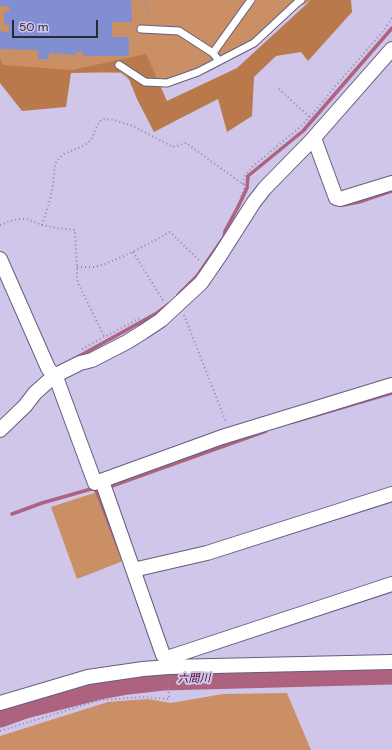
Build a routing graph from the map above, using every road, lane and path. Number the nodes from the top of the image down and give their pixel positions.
1 (143, 0) edge
2 (252, 0) edge
3 (301, 0) edge
4 (392, 18) edge
5 (144, 30) joint
6 (392, 49) edge
7 (212, 53) junction
8 (219, 61) junction
9 (119, 66) dead end
10 (279, 89) dead end
11 (311, 118) junction
12 (311, 141) junction
13 (392, 183) edge
14 (243, 184) junction
15 (239, 201) dead end
16 (42, 224) junction
17 (0, 225) edge
18 (133, 252) junction
19 (0, 259) edge
20 (202, 263) dead end
21 (77, 267) junction
22 (166, 304) dead end
23 (182, 311) dead end
24 (146, 314) dead end
25 (104, 336) junction
26 (79, 350) dead end
27 (54, 376) junction
28 (392, 385) edge
29 (228, 427) dead end
30 (0, 430) edge
31 (103, 486) junction
32 (392, 494) edge
33 (133, 570) junction
34 (392, 584) edge
35 (392, 662) edge
36 (166, 664) junction
37 (0, 703) edge
38 (0, 731) edge

1 - 5 path
2 - 7 lane
3 - 8 lane
4 - 11 path
5 - 7 lane
6 - 12 street
7 - 8 lane
8 - 9 lane
10 - 11 path
11 - 14 path
12 - 13 street
12 - 27 street
14 - 15 path
14 - 16 path
16 - 17 path
16 - 21 path
18 - 20 path
18 - 21 path
18 - 22 path
19 - 27 street
21 - 25 path
23 - 29 path
24 - 25 path
25 - 26 path
27 - 30 street
27 - 31 street
28 - 31 street
31 - 33 street
32 - 33 street
33 - 36 street
34 - 36 street
35 - 36 street
36 - 37 street
36 - 38 path

